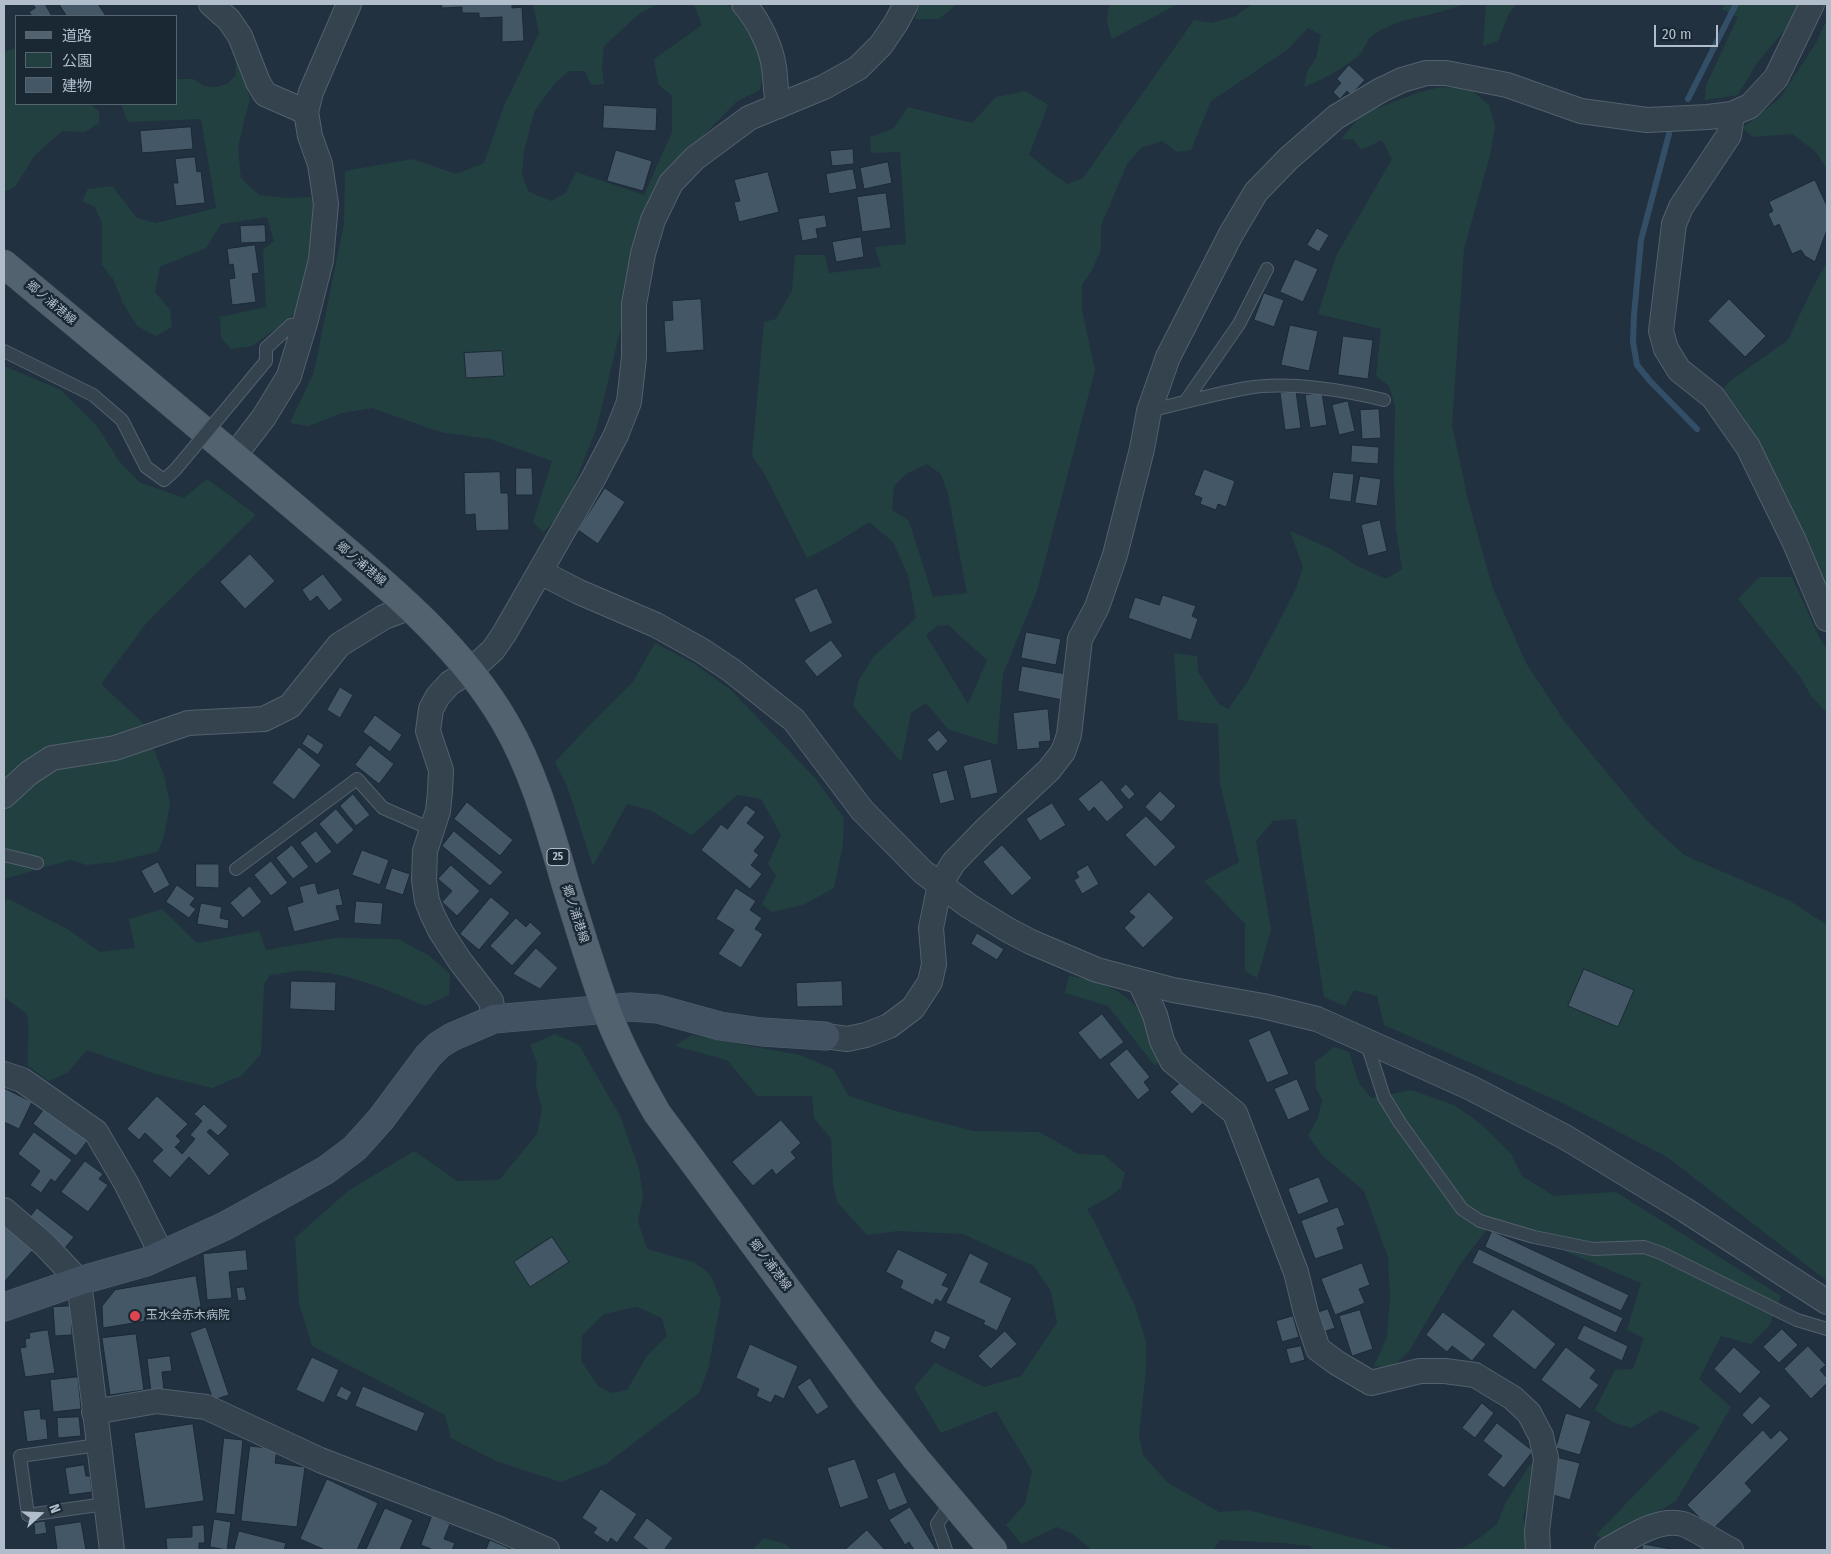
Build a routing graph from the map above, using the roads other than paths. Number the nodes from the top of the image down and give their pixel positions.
1 (211, 4) edge
2 (349, 4) edge
3 (744, 4) edge
4 (906, 4) edge
5 (1812, 4) edge
6 (779, 106) junction
7 (306, 112) junction
8 (1732, 114) junction
9 (4, 264) edge
10 (1267, 269) dead end
11 (305, 323) junction
12 (4, 350) edge
13 (1384, 400) dead end
14 (1185, 402) junction
15 (1149, 411) junction
16 (234, 456) junction
17 (540, 572) junction
18 (411, 607) junction
19 (1827, 619) edge
20 (470, 671) junction
21 (4, 796) edge
22 (431, 830) junction
23 (4, 855) edge
24 (37, 862) dead end
25 (236, 869) dead end
26 (940, 884) junction
27 (1140, 982) junction
28 (606, 1010) junction
29 (494, 1019) junction
30 (825, 1036) joint
31 (1366, 1041) junction
32 (4, 1074) edge
33 (4, 1210) edge
34 (162, 1255) junction
35 (78, 1281) junction
36 (1827, 1302) edge
37 (4, 1307) edge
38 (1827, 1329) edge
39 (94, 1412) junction
40 (98, 1445) junction
41 (952, 1502) junction
42 (105, 1504) junction
43 (112, 1550) edge
44 (547, 1550) edge
45 (946, 1550) edge
46 (993, 1550) edge
47 (1538, 1550) edge
48 (1607, 1550) edge
49 (1731, 1550) edge

1 - 7 street
2 - 7 street
3 - 6 street
4 - 6 street
5 - 8 street
6 - 17 street
7 - 11 street
8 - 15 street
8 - 19 street
9 - 16 main road, 郷ノ浦港線 / 25
10 - 14 lane
11 - 12 lane, bridge
11 - 16 street
13 - 14 lane
14 - 15 lane
15 - 26 street
16 - 18 main road, 郷ノ浦港線 / 25
17 - 20 street
17 - 26 street
18 - 20 main road, 郷ノ浦港線 / 25
18 - 21 street
20 - 22 street
20 - 28 main road, 郷ノ浦港線 / 25
22 - 25 lane
22 - 29 street
23 - 24 lane
26 - 27 street
26 - 30 street
27 - 31 street
27 - 47 street
28 - 29 street
28 - 30 street
28 - 41 main road, 郷ノ浦港線 / 25
29 - 34 street
31 - 36 street
31 - 38 lane
32 - 34 street
33 - 35 street
34 - 35 street
35 - 37 street
35 - 39 street
39 - 40 street
39 - 44 street
40 - 42 street
40 - 42 lane
41 - 45 lane
41 - 46 main road, 郷ノ浦港線 / 25
42 - 43 street
48 - 49 street

